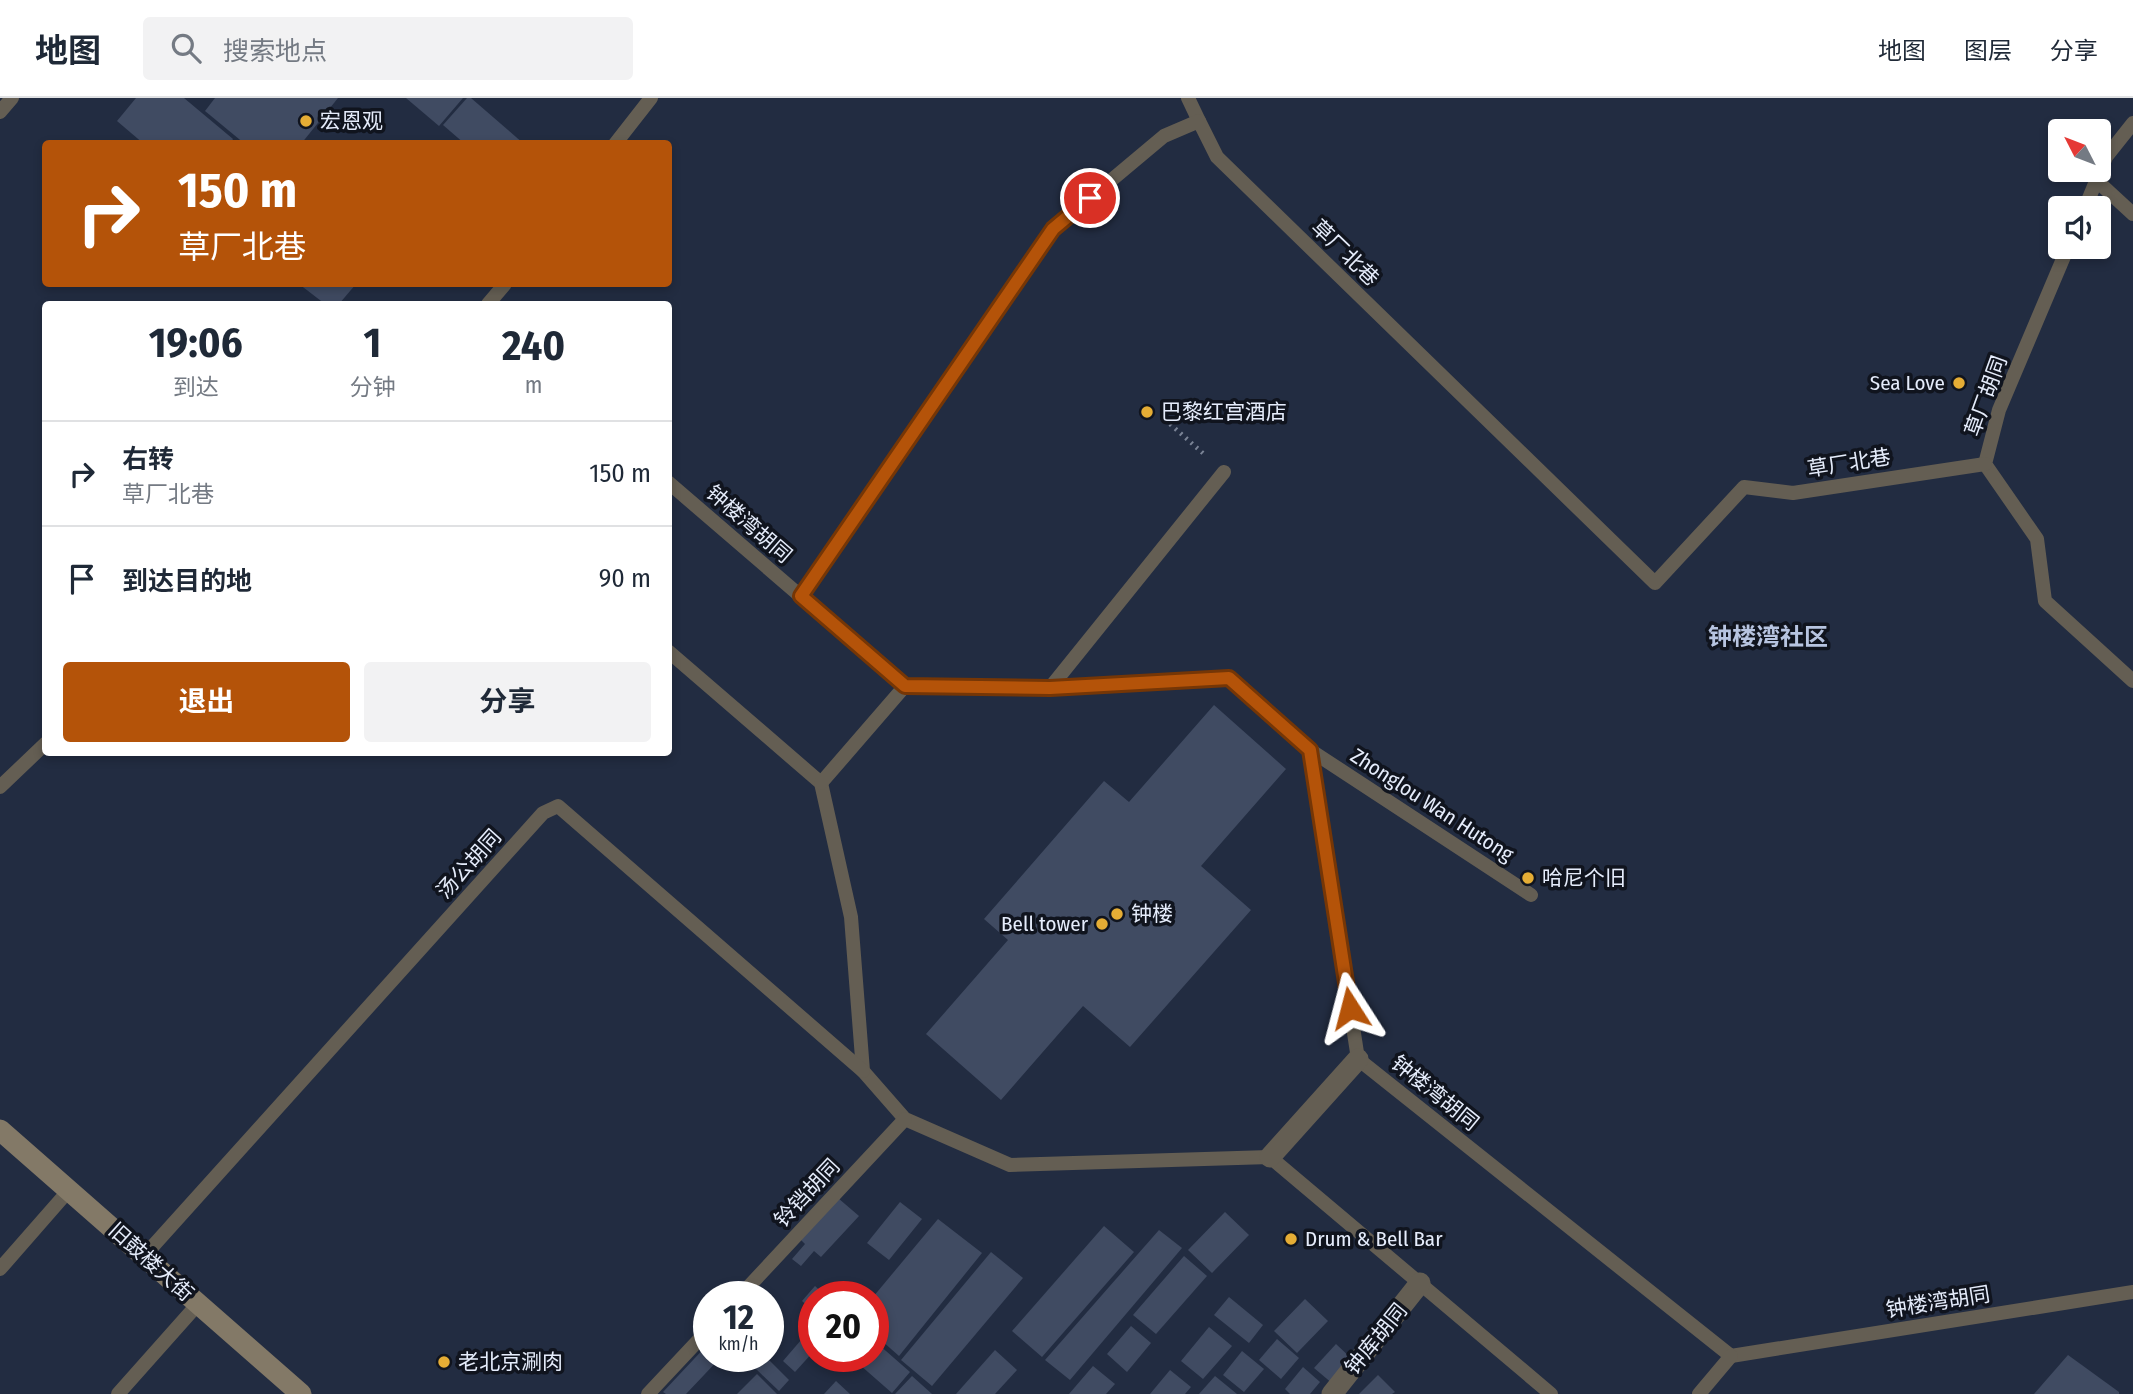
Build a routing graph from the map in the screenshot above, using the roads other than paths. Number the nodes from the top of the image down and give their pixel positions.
1 (12, 98) edge
2 (651, 98) edge
3 (1188, 98) edge
4 (0, 112) edge
5 (1199, 121) junction
6 (2133, 122) edge
7 (618, 140) edge
8 (2111, 151) edge
9 (2098, 182) edge
10 (2133, 214) edge
11 (2063, 259) edge
12 (502, 287) edge
13 (491, 301) edge
14 (1985, 464) junction
15 (1224, 472) road end
16 (672, 485) edge
17 (801, 596) junction
18 (672, 654) edge
19 (2133, 681) edge
20 (905, 686) junction
21 (1050, 688) junction
22 (42, 747) edge
23 (1310, 750) junction
24 (821, 783) junction
25 (0, 787) edge
26 (1531, 895) dead end
27 (1358, 1059) junction
28 (863, 1071) junction
29 (905, 1119) junction
30 (0, 1130) edge
31 (1270, 1157) junction
32 (70, 1189) junction
33 (144, 1256) junction
34 (0, 1269) edge
35 (754, 1281) edge
36 (1420, 1283) junction
37 (2133, 1292) edge
38 (198, 1304) junction
39 (693, 1346) edge
40 (1731, 1356) junction
41 (118, 1394) edge
42 (301, 1394) edge
43 (648, 1394) edge
44 (1332, 1394) edge
45 (1551, 1394) edge
46 (1699, 1394) edge

1 - 4 lane
2 - 7 lane
3 - 5 lane
5 - 14 lane, 草厂北巷
5 - 17 lane
6 - 8 lane
9 - 10 lane
11 - 14 lane, 草厂胡同
12 - 13 lane
14 - 19 lane, 草厂胡同
15 - 21 lane
16 - 17 lane, 钟楼湾胡同
17 - 20 lane, 钟楼湾胡同
18 - 24 lane
20 - 21 lane
20 - 24 lane
21 - 23 lane
22 - 25 lane
23 - 26 lane, Zhonglou Wan Hutong
23 - 27 lane, 钟楼湾胡同
24 - 28 lane
27 - 31 street
27 - 40 lane, 钟楼湾胡同
28 - 29 lane
28 - 33 lane, 汤公胡同
29 - 31 lane
29 - 35 lane, 铃铛胡同
30 - 32 main road, 旧鼓楼大街
31 - 36 lane
32 - 33 main road, 旧鼓楼大街
32 - 34 lane
33 - 38 main road, 旧鼓楼大街
36 - 44 street, 钟库胡同
36 - 45 lane
37 - 40 lane, 钟楼湾胡同
38 - 41 lane
38 - 42 main road, 旧鼓楼大街
39 - 43 lane
40 - 46 lane

